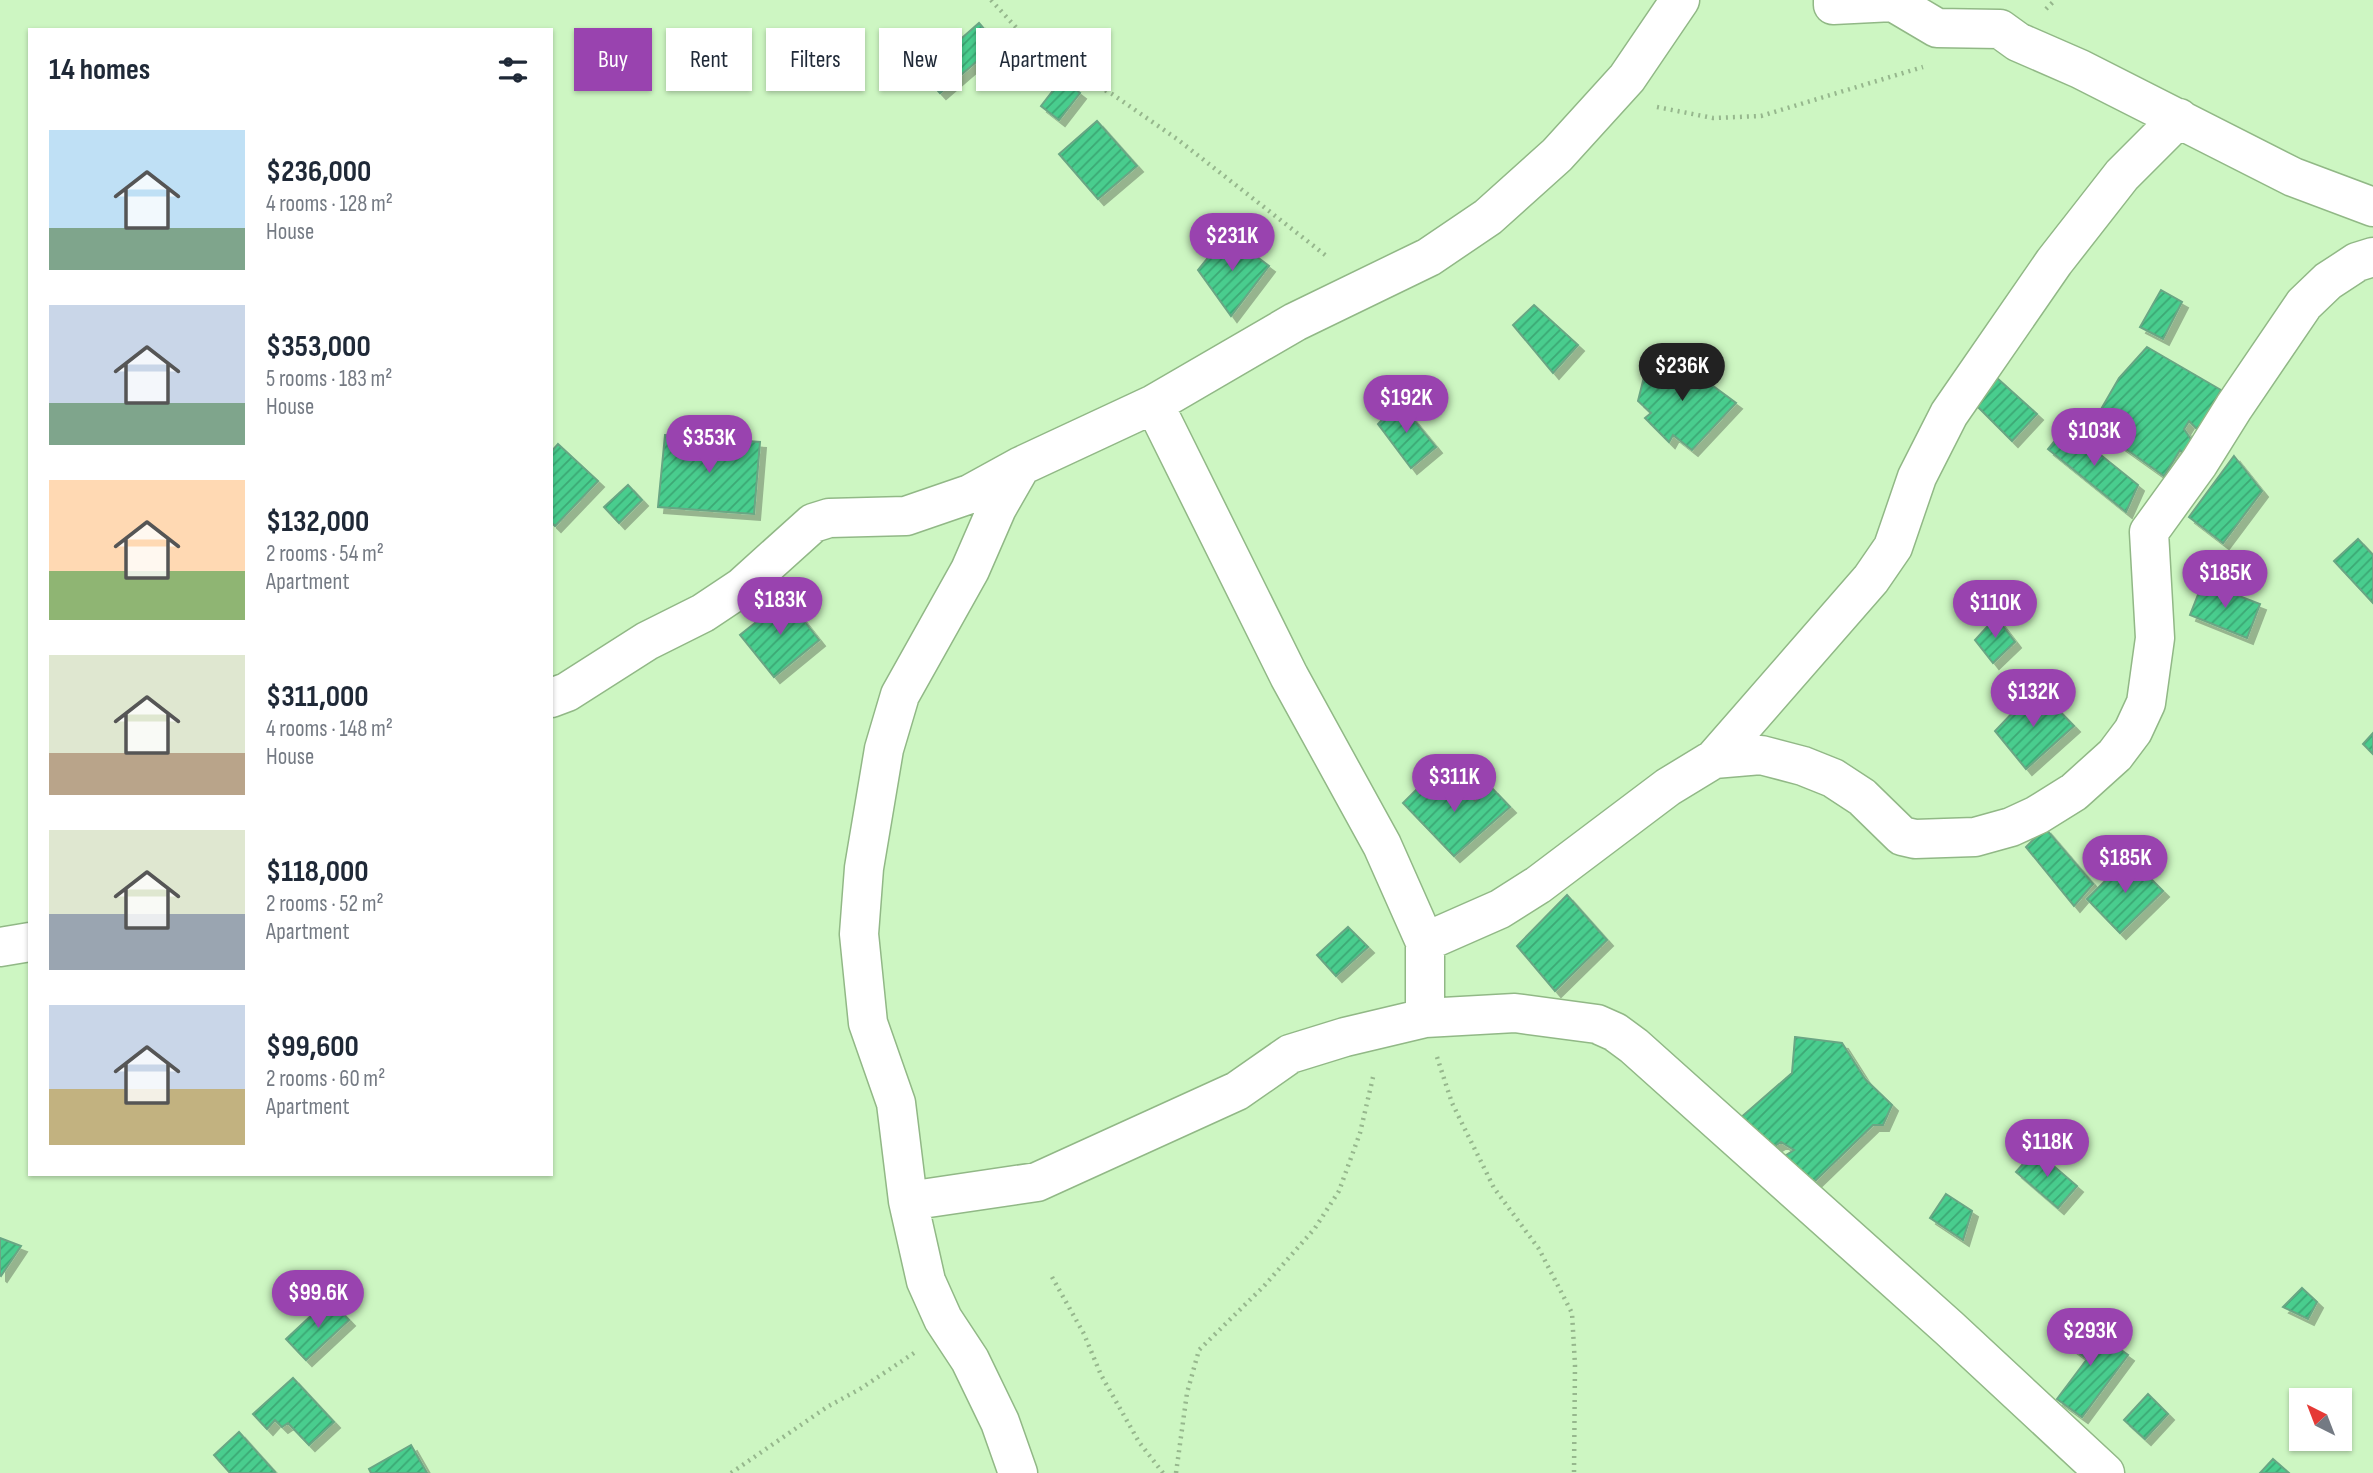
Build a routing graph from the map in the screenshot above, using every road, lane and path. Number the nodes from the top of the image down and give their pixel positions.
1 (991, 0) edge
2 (1680, 0) edge
3 (1833, 0) edge
4 (1928, 64) dead end
5 (1612, 94) junction
6 (2179, 118) junction
7 (2373, 207) edge
8 (2373, 257) edge
9 (1366, 286) junction
10 (1154, 404) junction
11 (1021, 466) junction
12 (553, 697) edge
13 (1714, 759) junction
14 (28, 942) edge
15 (1425, 942) junction
16 (0, 947) edge
17 (1425, 1018) junction
18 (1384, 1028) junction
19 (908, 1201) junction
20 (1052, 1277) dead end
21 (943, 1319) junction
22 (731, 1473) edge
23 (1018, 1473) edge
24 (1163, 1473) edge
25 (1175, 1473) edge
26 (1574, 1473) edge
27 (2105, 1473) edge

1 - 9 path
2 - 5 street
3 - 6 street
4 - 5 path
5 - 9 street
6 - 7 street
6 - 13 street
8 - 13 street
9 - 10 street
10 - 11 street
10 - 15 street
11 - 12 street
11 - 19 street
13 - 15 street
14 - 16 street
15 - 17 street
17 - 18 street
17 - 26 path
17 - 27 street
18 - 19 street
18 - 25 path
19 - 21 street
20 - 24 path
21 - 22 path
21 - 23 street

